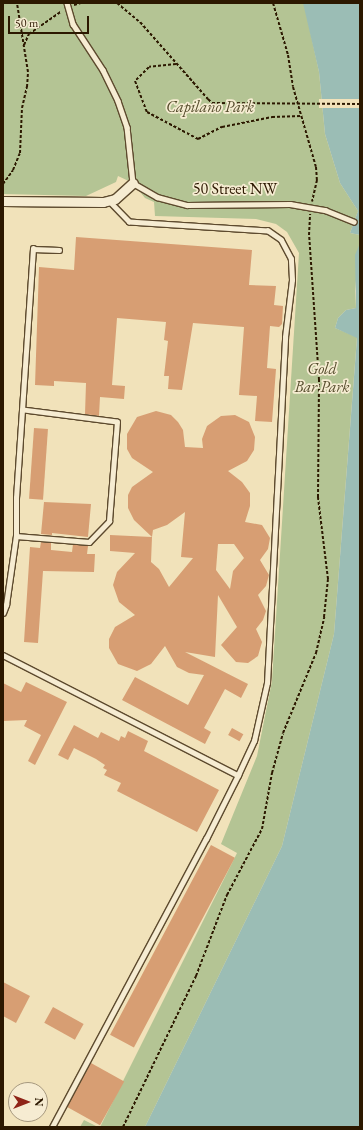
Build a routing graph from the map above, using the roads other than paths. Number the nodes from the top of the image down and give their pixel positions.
1 (68, 5) edge
2 (133, 183) junction
3 (108, 200) junction
4 (3, 201) edge
5 (354, 222) dead end
6 (59, 250) dead end
7 (23, 410) junction
8 (16, 536) junction
9 (3, 613) edge
10 (3, 655) edge
11 (238, 775) junction
12 (52, 1127) edge

1 - 2 lane
2 - 3 street
2 - 5 lane, 50 Street NW
3 - 4 street
3 - 11 lane
6 - 7 lane
7 - 8 lane
7 - 8 lane
8 - 9 lane
10 - 11 lane
11 - 12 lane

